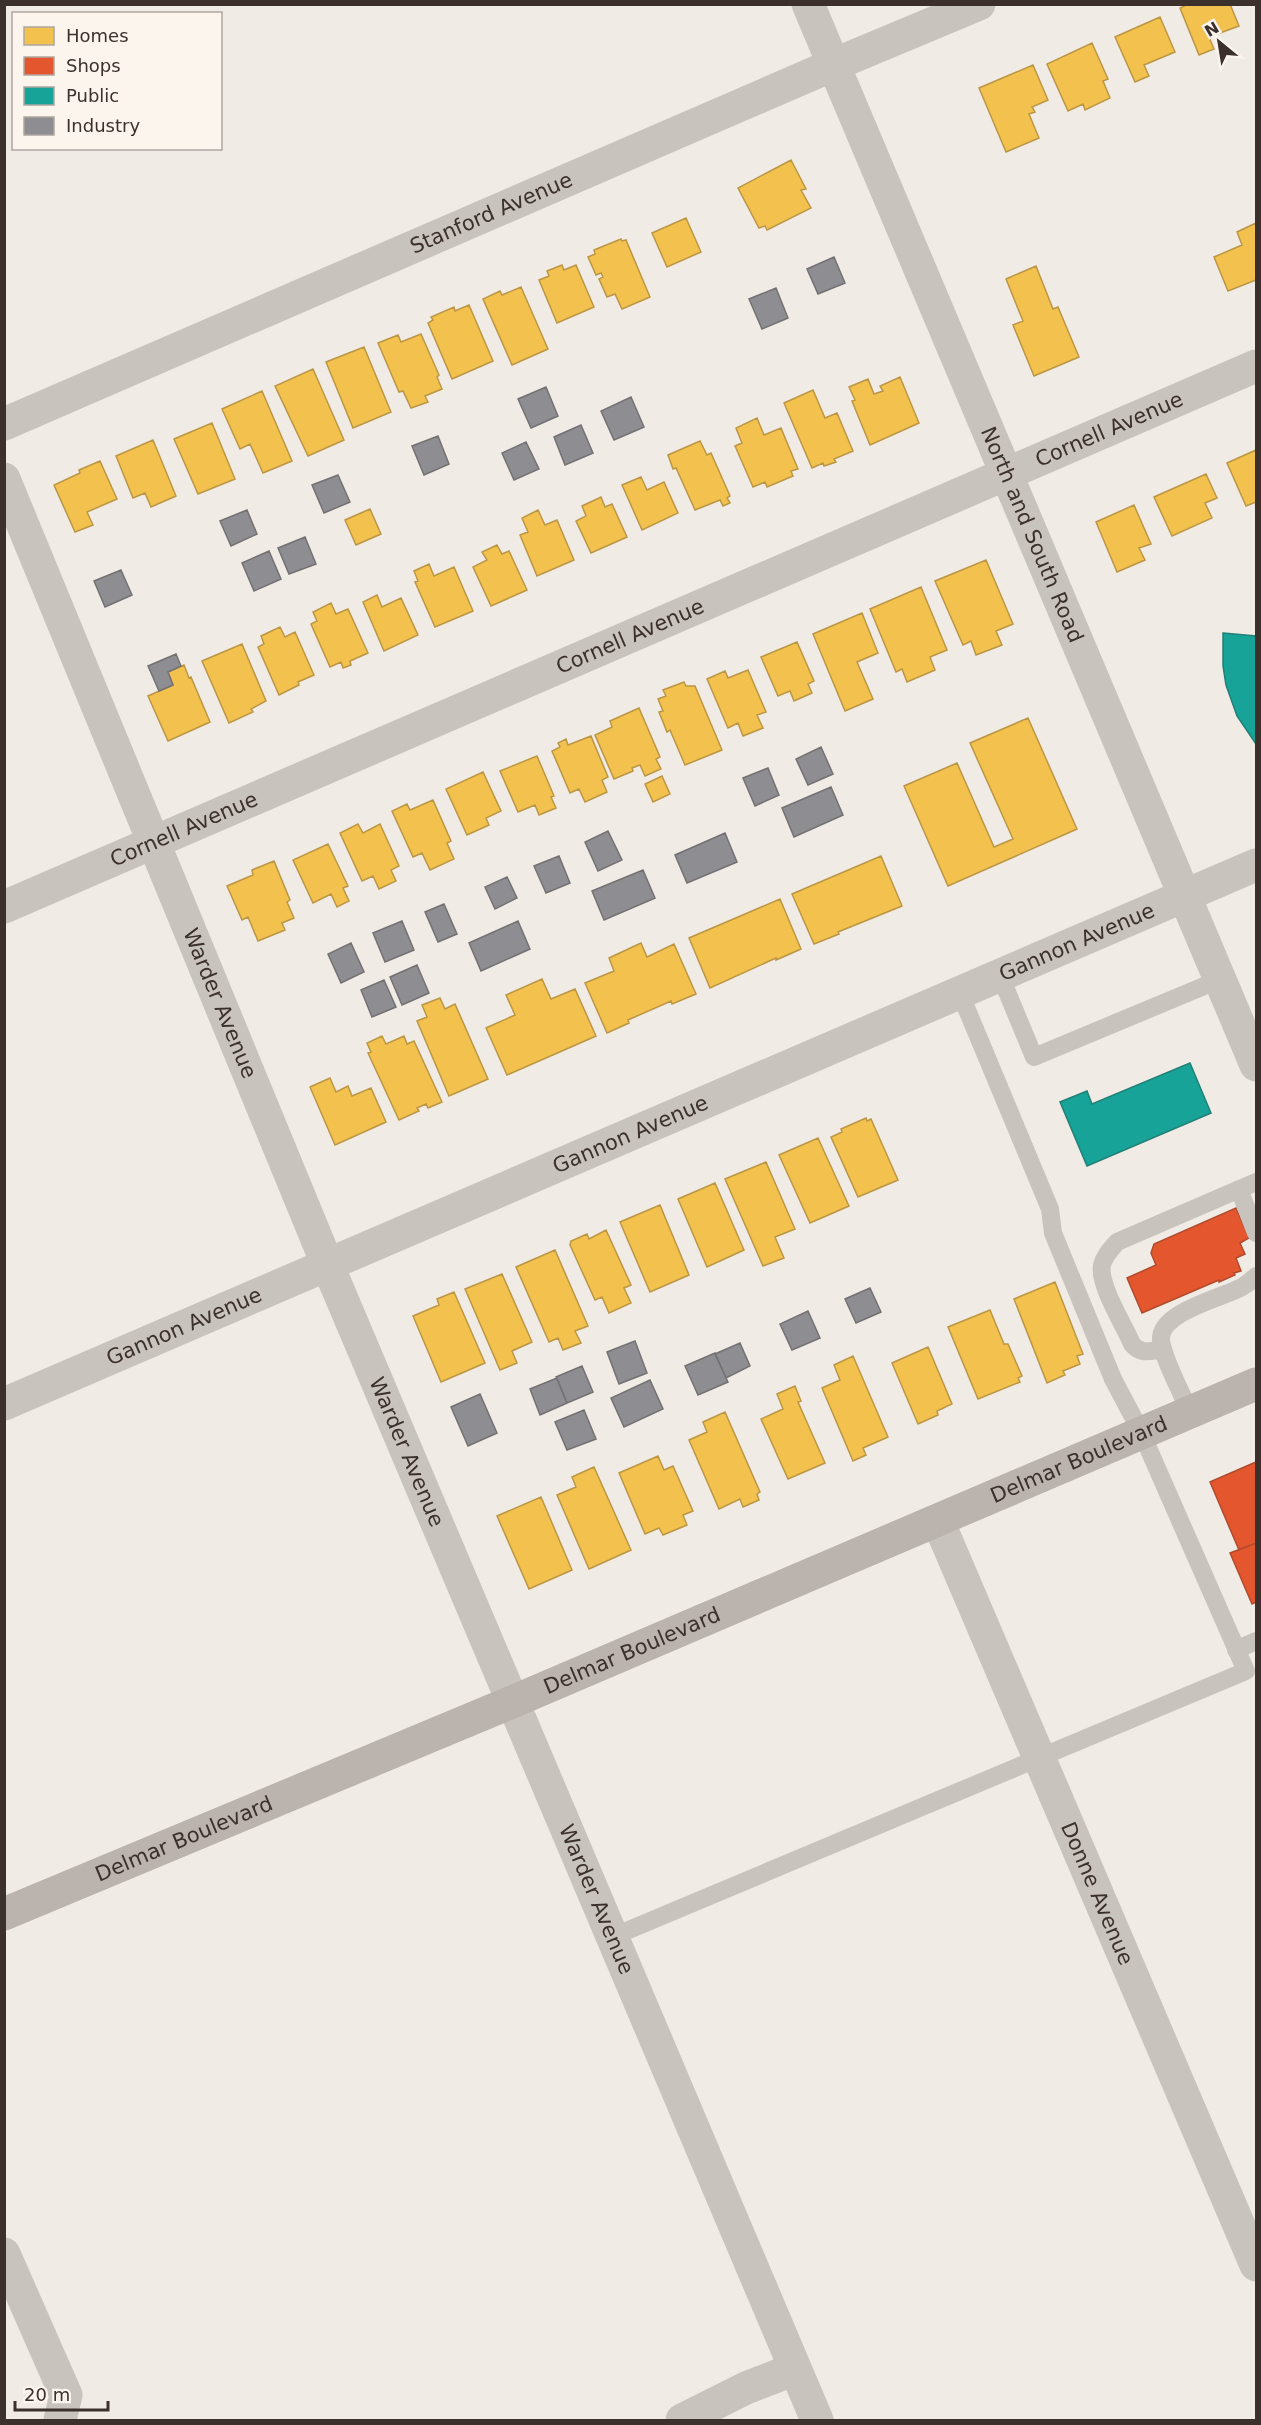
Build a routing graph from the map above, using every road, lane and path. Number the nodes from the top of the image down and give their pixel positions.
1 (808, 4) edge
2 (979, 4) edge
3 (834, 65) junction
4 (1257, 366) edge
5 (4, 424) edge
6 (1006, 474) junction
7 (4, 479) edge
8 (154, 842) junction
9 (1257, 865) edge
10 (1185, 895) junction
11 (4, 907) edge
12 (1000, 975) junction
13 (1221, 979) junction
14 (960, 993) junction
15 (1257, 1065) edge
16 (1257, 1182) edge
17 (1239, 1189) junction
18 (1257, 1233) edge
19 (328, 1266) junction
20 (1257, 1276) edge
21 (1163, 1348) junction
22 (1257, 1384) edge
23 (4, 1404) edge
24 (1190, 1413) junction
25 (1142, 1434) junction
26 (938, 1521) junction
27 (1257, 1641) edge
28 (1236, 1650) junction
29 (512, 1702) junction
30 (1039, 1759) junction
31 (4, 1914) edge
32 (612, 1937) junction
33 (4, 2254) edge
34 (1257, 2265) edge
35 (795, 2368) junction
36 (60, 2421) edge
37 (682, 2421) edge
38 (817, 2421) edge

1 - 3 street, North and South Road
2 - 3 street, Stanford Avenue
3 - 5 street, Stanford Avenue
3 - 6 street, North and South Road
4 - 6 street, Cornell Avenue
6 - 8 street, Cornell Avenue
6 - 10 street, North and South Road
7 - 8 street, Warder Avenue
8 - 11 street, Cornell Avenue
8 - 19 street, Warder Avenue
9 - 10 street, Gannon Avenue
10 - 12 street, Gannon Avenue
10 - 13 street, North and South Road
12 - 13 lane
12 - 14 street, Gannon Avenue
13 - 15 street, North and South Road
14 - 19 street, Gannon Avenue
14 - 25 lane
16 - 17 lane
17 - 18 lane
17 - 21 lane
19 - 23 street, Gannon Avenue
19 - 29 street, Warder Avenue
20 - 21 lane
21 - 24 lane
22 - 24 main road, Delmar Boulevard
24 - 25 main road, Delmar Boulevard
25 - 26 main road, Delmar Boulevard
25 - 28 lane
26 - 29 main road, Delmar Boulevard
26 - 30 street, Donne Avenue
27 - 28 lane
28 - 30 lane
29 - 31 main road, Delmar Boulevard
29 - 32 street, Warder Avenue
30 - 32 lane
30 - 34 street, Donne Avenue
32 - 35 street, Warder Avenue
33 - 36 street
35 - 37 street
35 - 38 street, Warder Avenue

